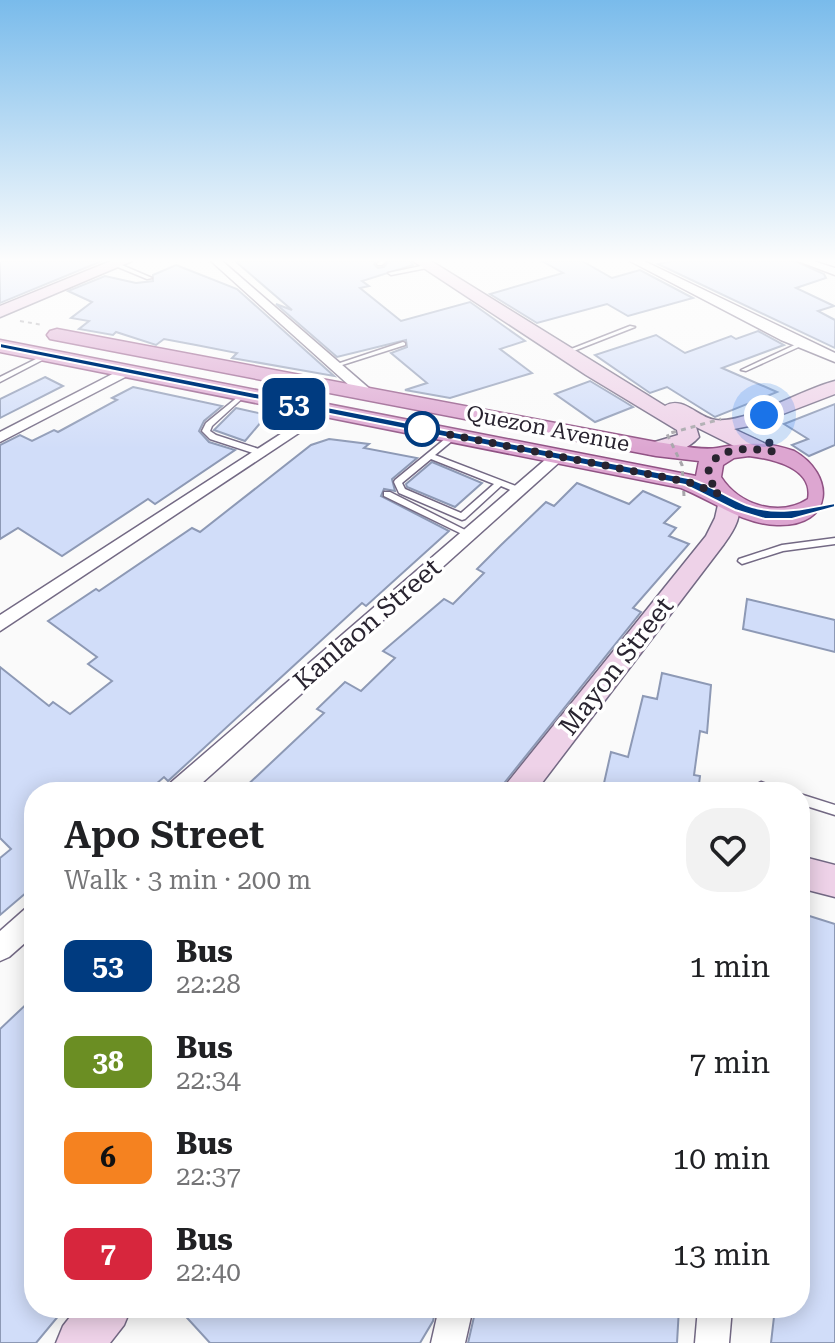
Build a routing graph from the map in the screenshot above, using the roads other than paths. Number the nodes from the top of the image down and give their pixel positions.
1 (289, 324) edge
2 (519, 324) edge
3 (761, 324) edge
4 (0, 325) edge
5 (632, 327) dead end
6 (403, 344) dead end
7 (801, 344) junction
8 (0, 346) edge
9 (564, 353) junction
10 (48, 355) junction
11 (835, 358) edge
12 (217, 364) junction
13 (337, 365) junction
14 (744, 370) dead end
15 (126, 371) junction
16 (593, 371) junction
17 (0, 380) edge
18 (318, 384) junction
19 (194, 385) junction
20 (835, 387) edge
21 (366, 393) junction
22 (244, 394) junction
23 (313, 408) junction
24 (761, 416) junction
25 (717, 423) junction
26 (454, 436) junction
27 (0, 438) edge
28 (656, 449) junction
29 (768, 451) junction
30 (262, 453) junction
31 (430, 456) junction
32 (558, 456) junction
33 (718, 456) junction
34 (808, 468) junction
35 (835, 476) edge
36 (509, 486) junction
37 (387, 494) dead end
38 (723, 498) junction
39 (835, 507) edge
40 (808, 511) junction
41 (775, 516) junction
42 (469, 534) junction
43 (716, 539) junction
44 (835, 541) edge
45 (742, 561) dead end
46 (0, 624) edge
47 (187, 782) edge
48 (526, 782) edge
49 (810, 802) edge
50 (835, 810) edge
51 (810, 875) edge
52 (835, 881) edge
53 (24, 927) edge
54 (0, 948) edge
55 (99, 1318) edge
56 (454, 1318) edge
57 (714, 1318) edge
58 (80, 1343) edge
59 (448, 1343) edge
60 (712, 1343) edge

1 - 13 street
2 - 9 main road
3 - 7 street
4 - 12 main road, Quezon Avenue
5 - 9 lane
6 - 13 lane
7 - 11 street
7 - 14 lane
8 - 10 main road, Quezon Avenue
9 - 16 main road
10 - 15 main road, Quezon Avenue
10 - 17 lane
12 - 18 main road, Quezon Avenue
12 - 19 main road
13 - 21 street
15 - 19 main road, Quezon Avenue
15 - 27 street
16 - 25 main road
16 - 28 main road
18 - 21 main road, Quezon Avenue
18 - 23 main road
19 - 22 main road, Quezon Avenue
20 - 24 main road
21 - 28 main road, Quezon Avenue
22 - 23 main road, Quezon Avenue
22 - 30 lane
23 - 26 main road, Quezon Avenue
23 - 30 street
24 - 25 main road
24 - 29 main road
25 - 29 main road
26 - 31 lane
26 - 32 main road, Quezon Avenue
28 - 33 main road, Quezon Avenue
29 - 33 main road, Quezon Avenue
29 - 34 main road
30 - 46 street
31 - 36 lane
31 - 36 lane
32 - 36 street, Kanlaon Street
32 - 38 main road, Quezon Avenue
33 - 38 main road
34 - 35 main road
34 - 40 main road
36 - 42 street, Kanlaon Street
37 - 42 lane
38 - 41 main road, Quezon Avenue
38 - 43 main road, Mayon Street
39 - 40 main road
40 - 41 main road
41 - 43 main road, Mayon Street
42 - 47 street, Kanlaon Street
43 - 48 main road, Mayon Street
44 - 45 lane
49 - 50 lane
51 - 52 main road
53 - 54 street
55 - 58 main road
56 - 59 street
57 - 60 street

